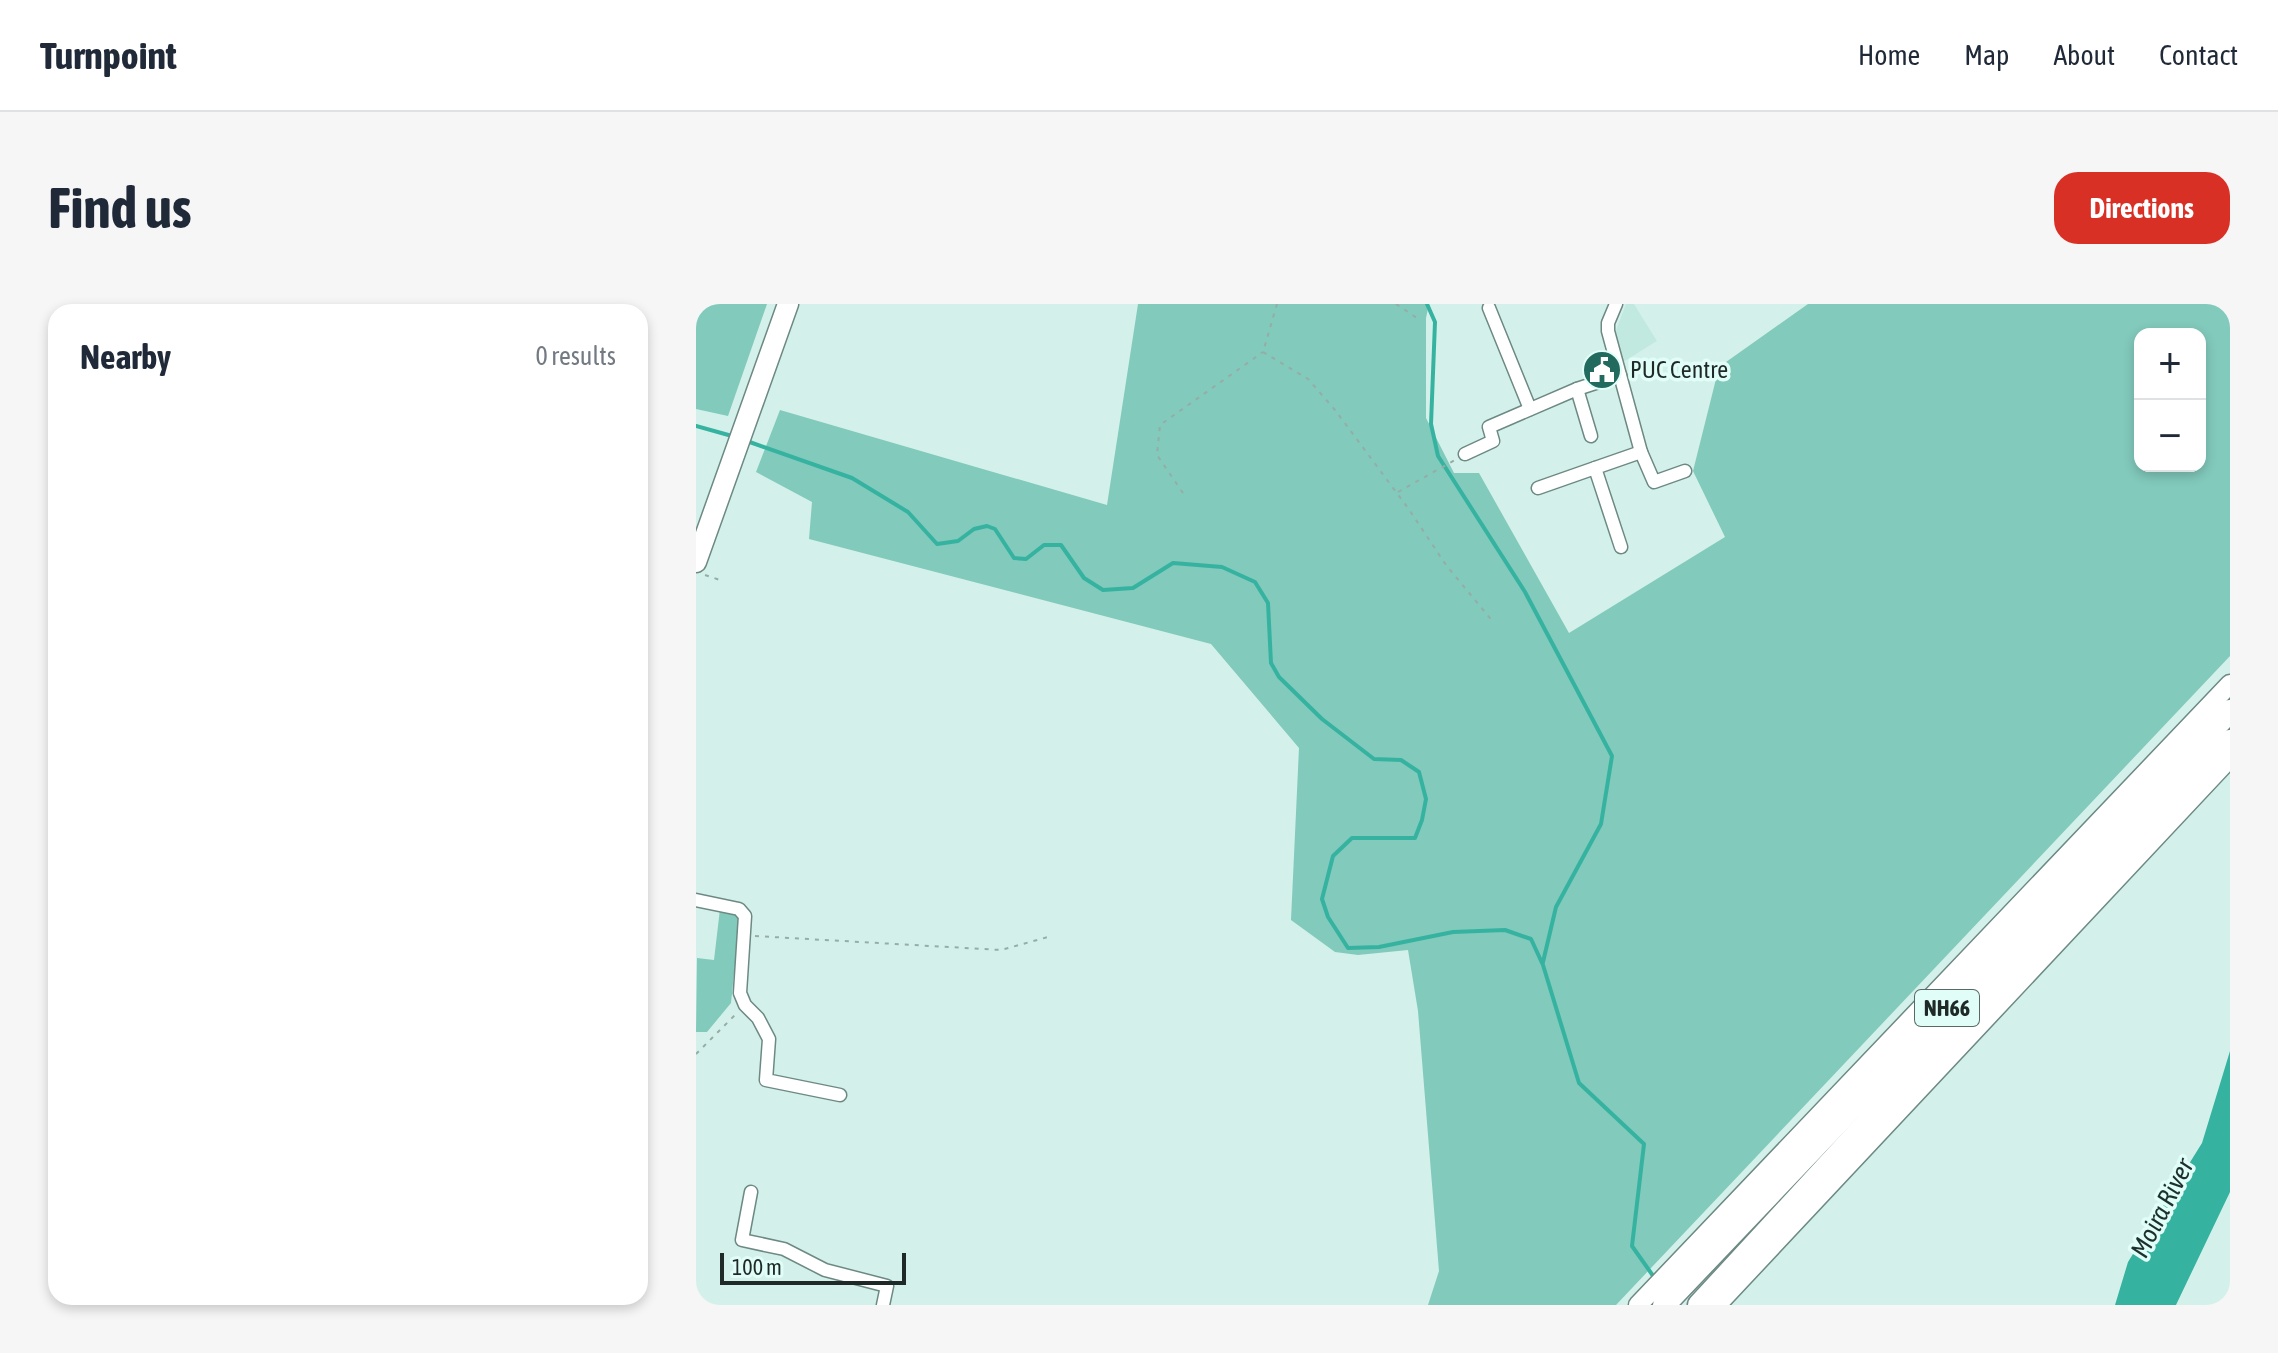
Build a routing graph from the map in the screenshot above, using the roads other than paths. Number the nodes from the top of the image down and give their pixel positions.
1 (788, 304) edge
2 (801, 304) edge
3 (1616, 304) edge
4 (1489, 308) dead end
5 (1620, 375) junction
6 (1577, 389) junction
7 (1530, 409) junction
8 (1591, 436) dead end
9 (1641, 452) junction
10 (1465, 454) road end
11 (1595, 468) junction
12 (1685, 471) dead end
13 (1538, 488) dead end
14 (710, 523) junction
15 (1621, 547) dead end
16 (696, 562) edge
17 (2230, 684) edge
18 (2230, 711) edge
19 (2230, 741) edge
20 (2230, 758) edge
21 (696, 900) edge
22 (840, 1095) dead end
23 (751, 1192) dead end
24 (883, 1305) edge
25 (1638, 1305) edge
26 (1664, 1305) edge
27 (1699, 1305) edge
28 (1717, 1305) edge

1 - 14 main road
2 - 14 main road
3 - 5 street
4 - 7 street
5 - 6 street
5 - 9 street
6 - 7 street
6 - 8 street
7 - 10 street
9 - 11 street
9 - 12 street
11 - 13 street
11 - 15 street
14 - 16 main road
17 - 25 street
18 - 26 highway, NH66
19 - 27 highway, NH66
20 - 28 street
21 - 22 street
23 - 24 street

